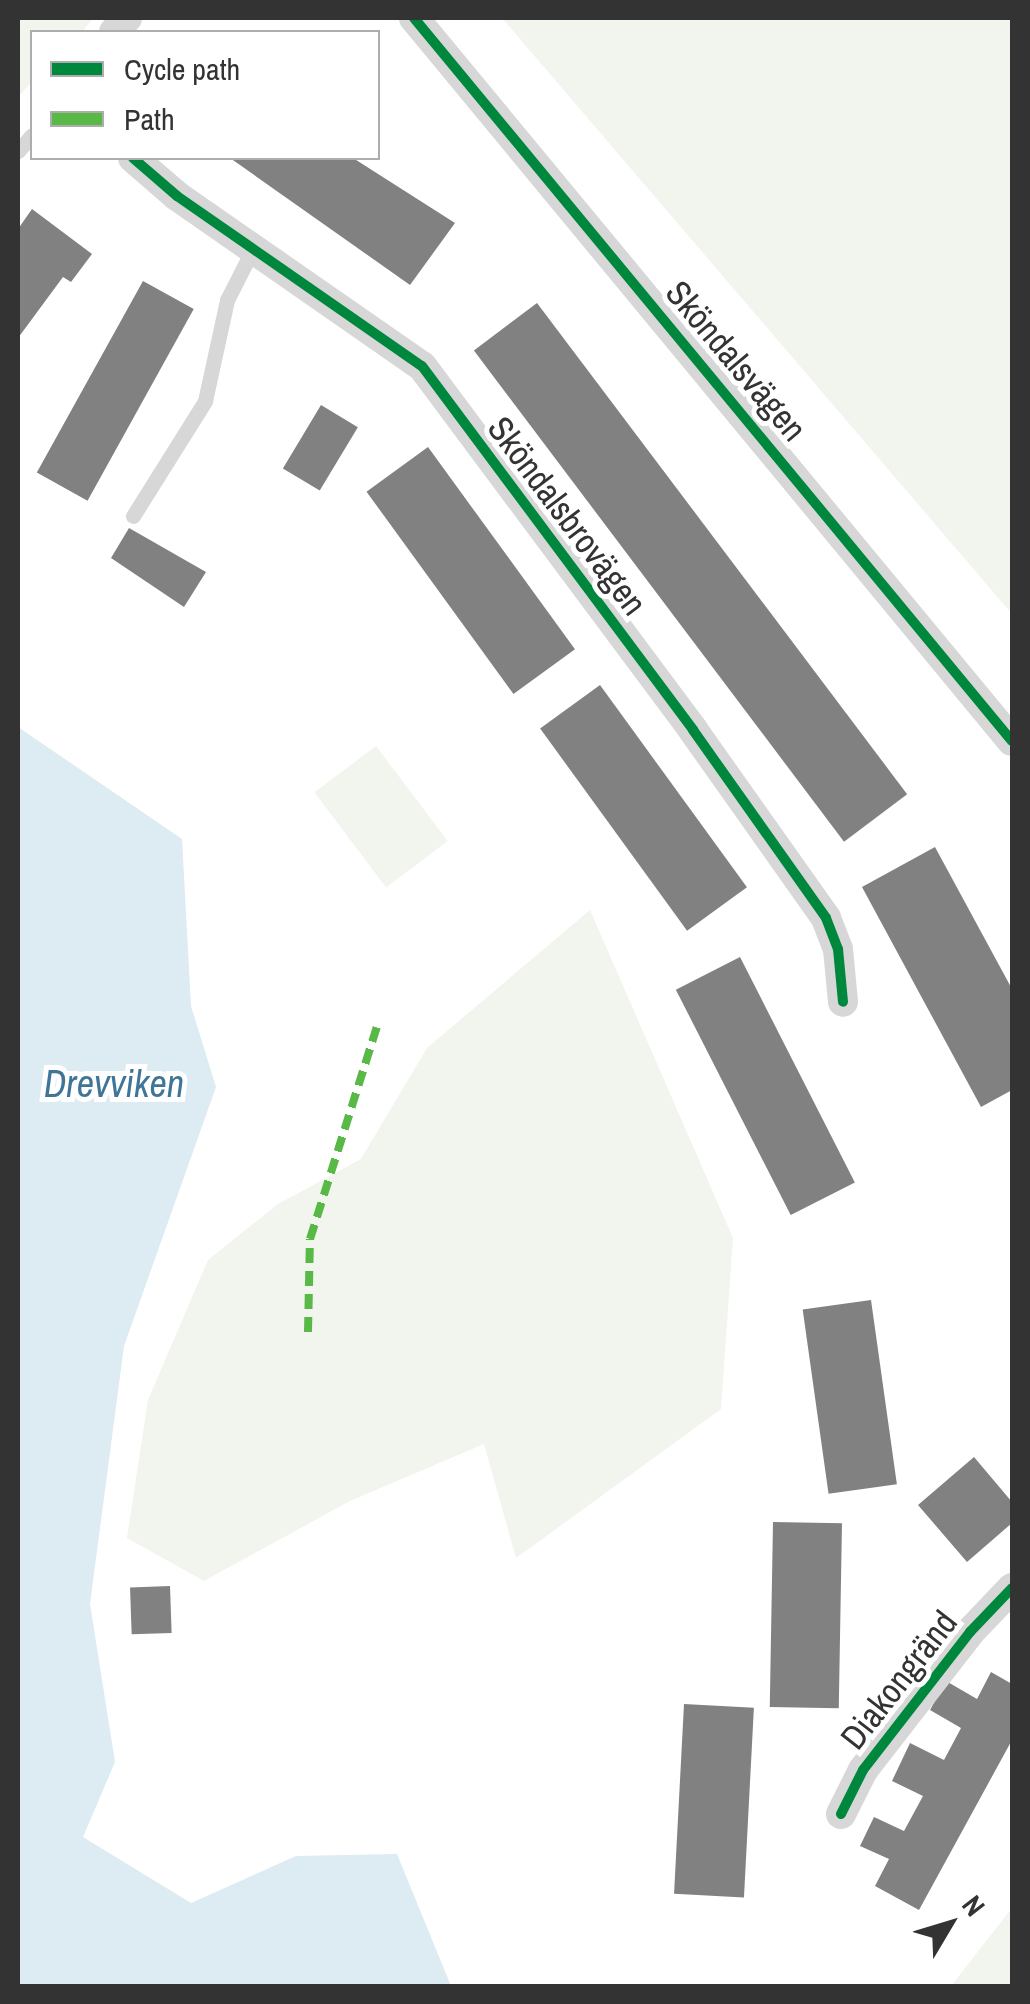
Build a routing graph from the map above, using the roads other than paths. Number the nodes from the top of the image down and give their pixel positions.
1 (414, 18) edge
2 (135, 160) edge
3 (253, 250) junction
4 (134, 516) dead end
5 (1012, 741) edge
6 (843, 1002) dead end
7 (1012, 1588) edge
8 (841, 1814) dead end

1 - 5 street, Sköndalsvägen
2 - 3 street, Sköndalsbrovägen
3 - 4 lane
3 - 6 street, Sköndalsbrovägen
7 - 8 street, Diakongränd

